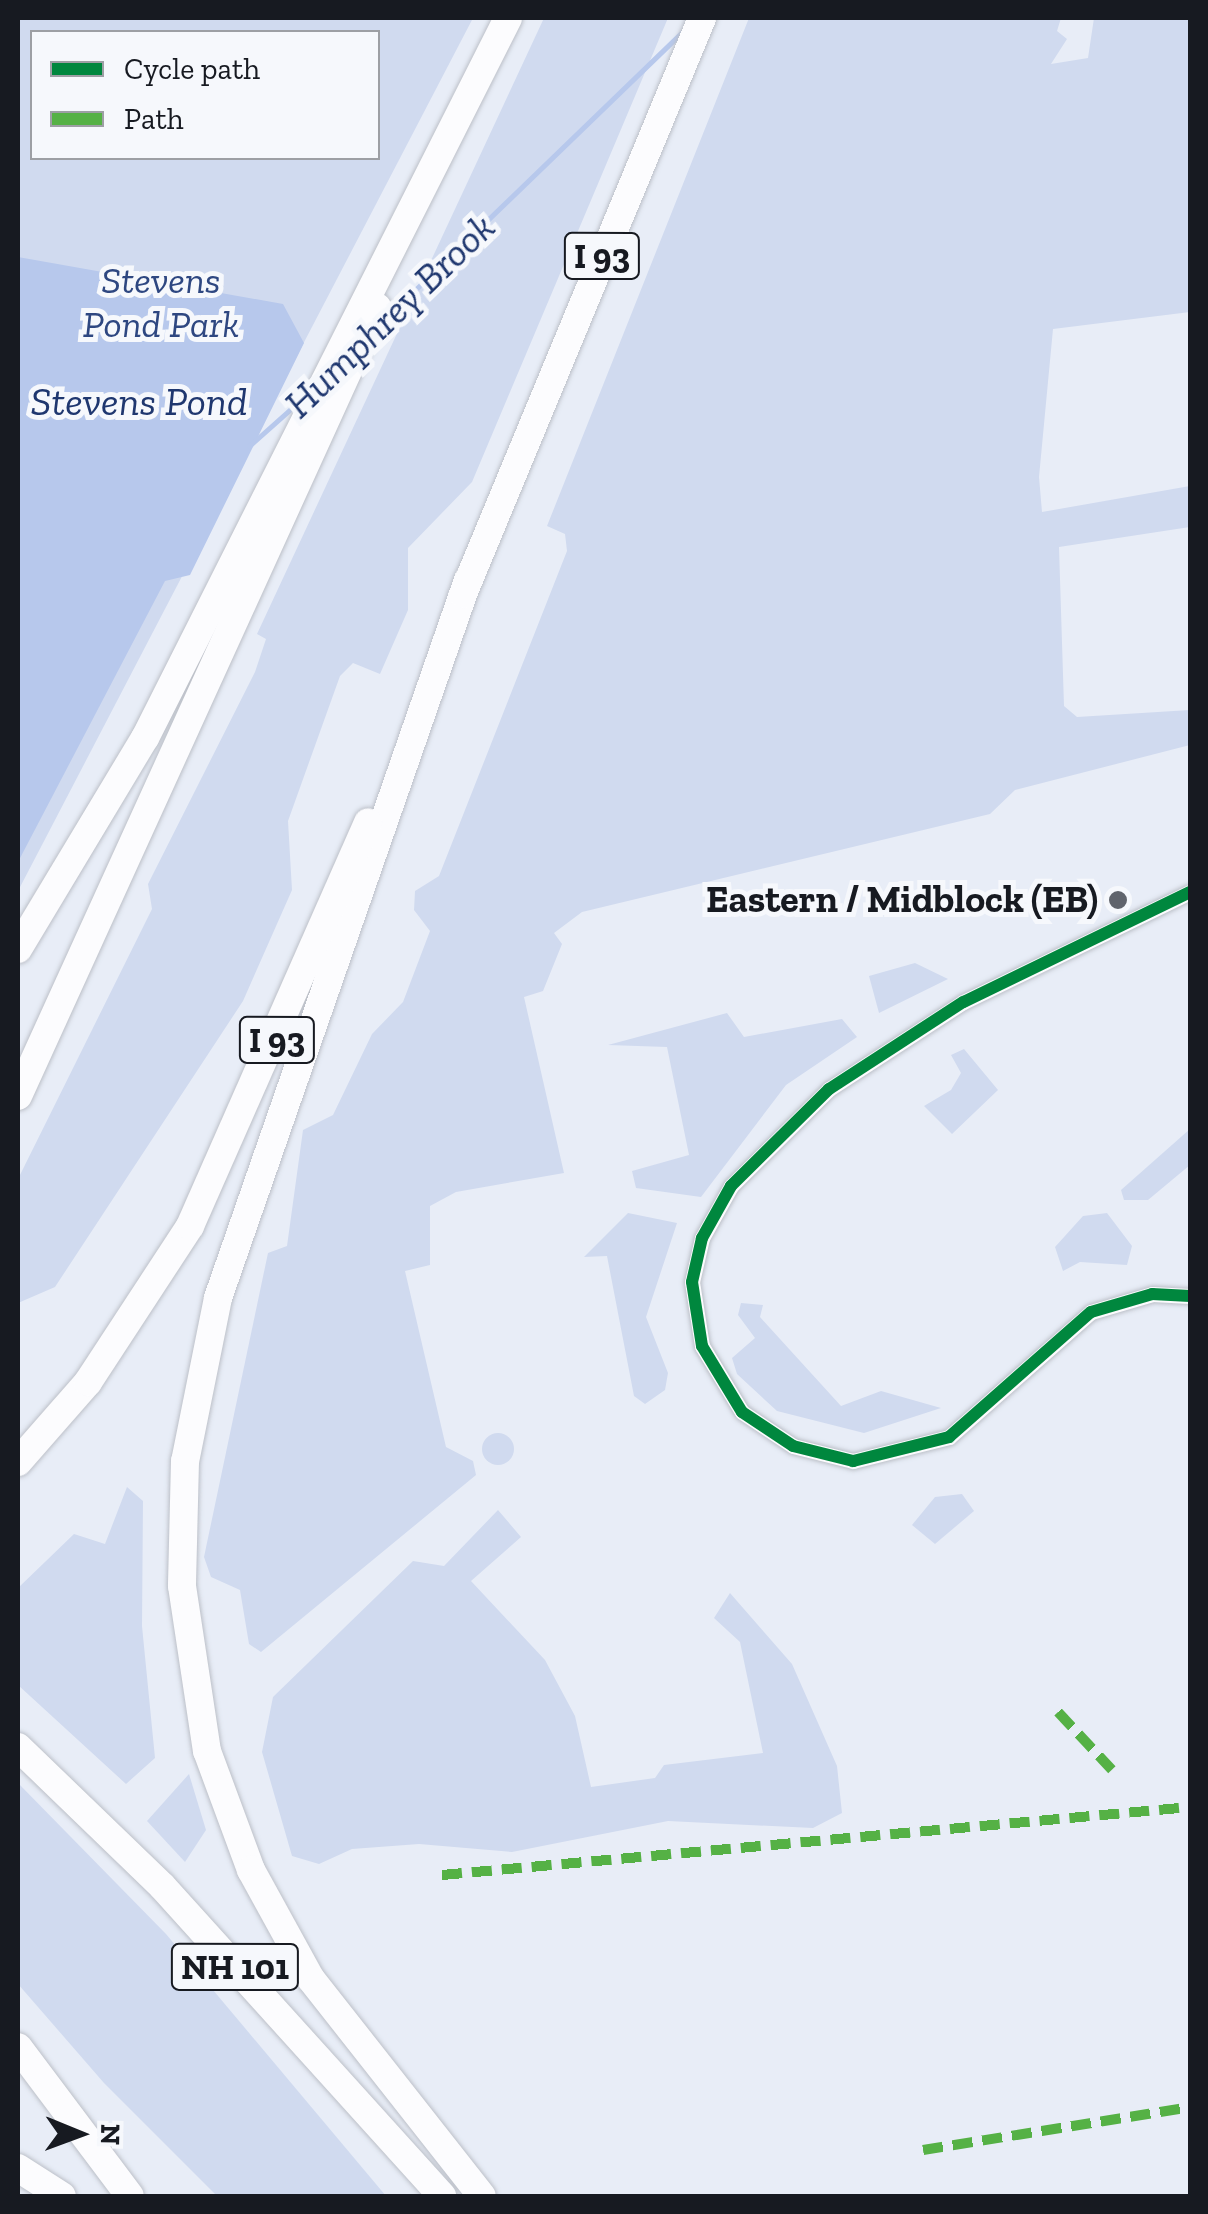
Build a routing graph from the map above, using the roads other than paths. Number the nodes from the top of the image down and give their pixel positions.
1 (508, 18) edge
2 (702, 18) edge
3 (388, 262) junction
4 (468, 580) junction
5 (1190, 892) edge
6 (18, 949) edge
7 (18, 1096) edge
8 (1190, 1296) edge
9 (18, 1462) edge
10 (18, 1748) edge
11 (18, 2047) edge
12 (18, 2168) edge
13 (62, 2196) edge
14 (130, 2196) edge
15 (442, 2196) edge
16 (482, 2196) edge

1 - 3 highway
2 - 4 highway, I 93
3 - 6 highway
3 - 7 highway
4 - 9 highway, I 93
4 - 16 highway
5 - 8 street
10 - 15 highway, NH 101
11 - 14 highway
12 - 13 highway

